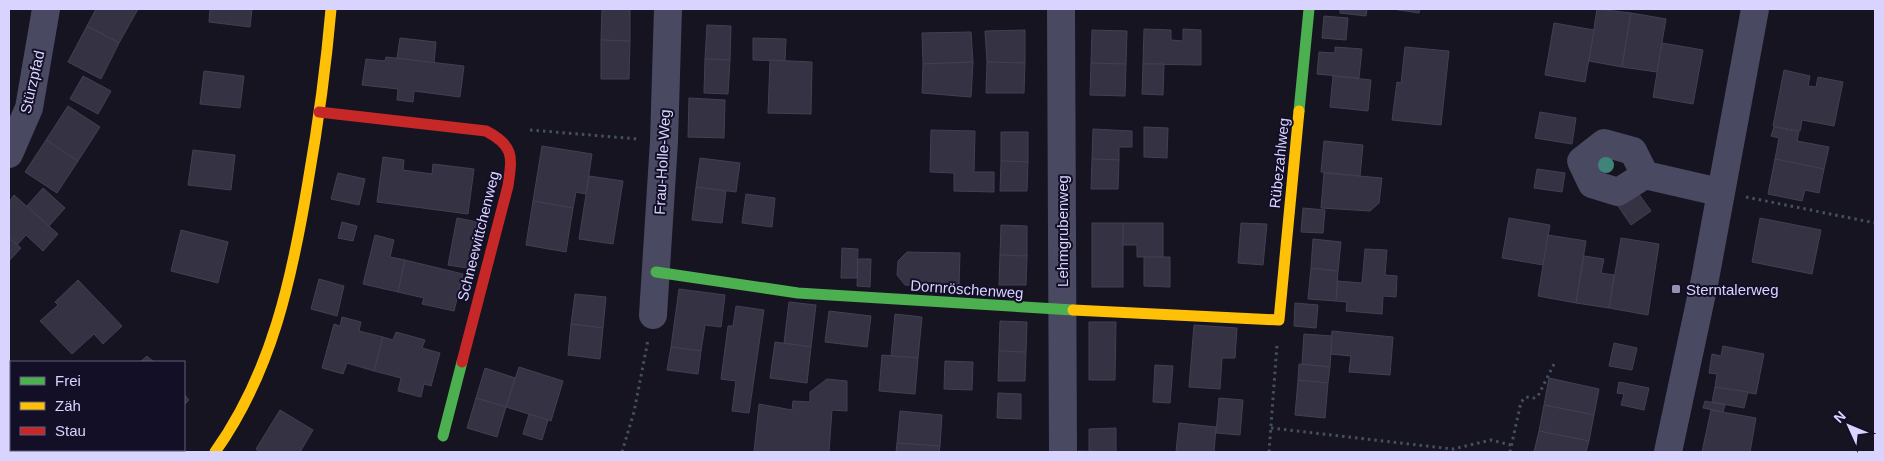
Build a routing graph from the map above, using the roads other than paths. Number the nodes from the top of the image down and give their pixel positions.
1 (46, 9) edge
2 (331, 9) edge
3 (668, 9) edge
4 (1061, 9) edge
5 (1309, 9) edge
6 (1755, 9) edge
7 (319, 112) junction
8 (9, 154) edge
9 (1645, 175) dead end
10 (1719, 192) junction
11 (656, 272) junction
12 (1062, 310) junction
13 (653, 315) road end
14 (1279, 320) joint
15 (442, 436) dead end
16 (215, 452) edge
17 (1063, 452) edge
18 (1668, 452) edge

1 - 8 street, Stürzpfad
2 - 7 street
3 - 11 street, Frau-Holle-Weg
4 - 12 street, Lehmgrubenweg
5 - 14 street, Rübezahlweg
6 - 10 street
7 - 15 street, Schneewittchenweg
7 - 16 street
9 - 10 street
10 - 18 street
11 - 12 street, Dornröschenweg
11 - 13 street, Frau-Holle-Weg
12 - 14 street, Dornröschenweg
12 - 17 street, Lehmgrubenweg

